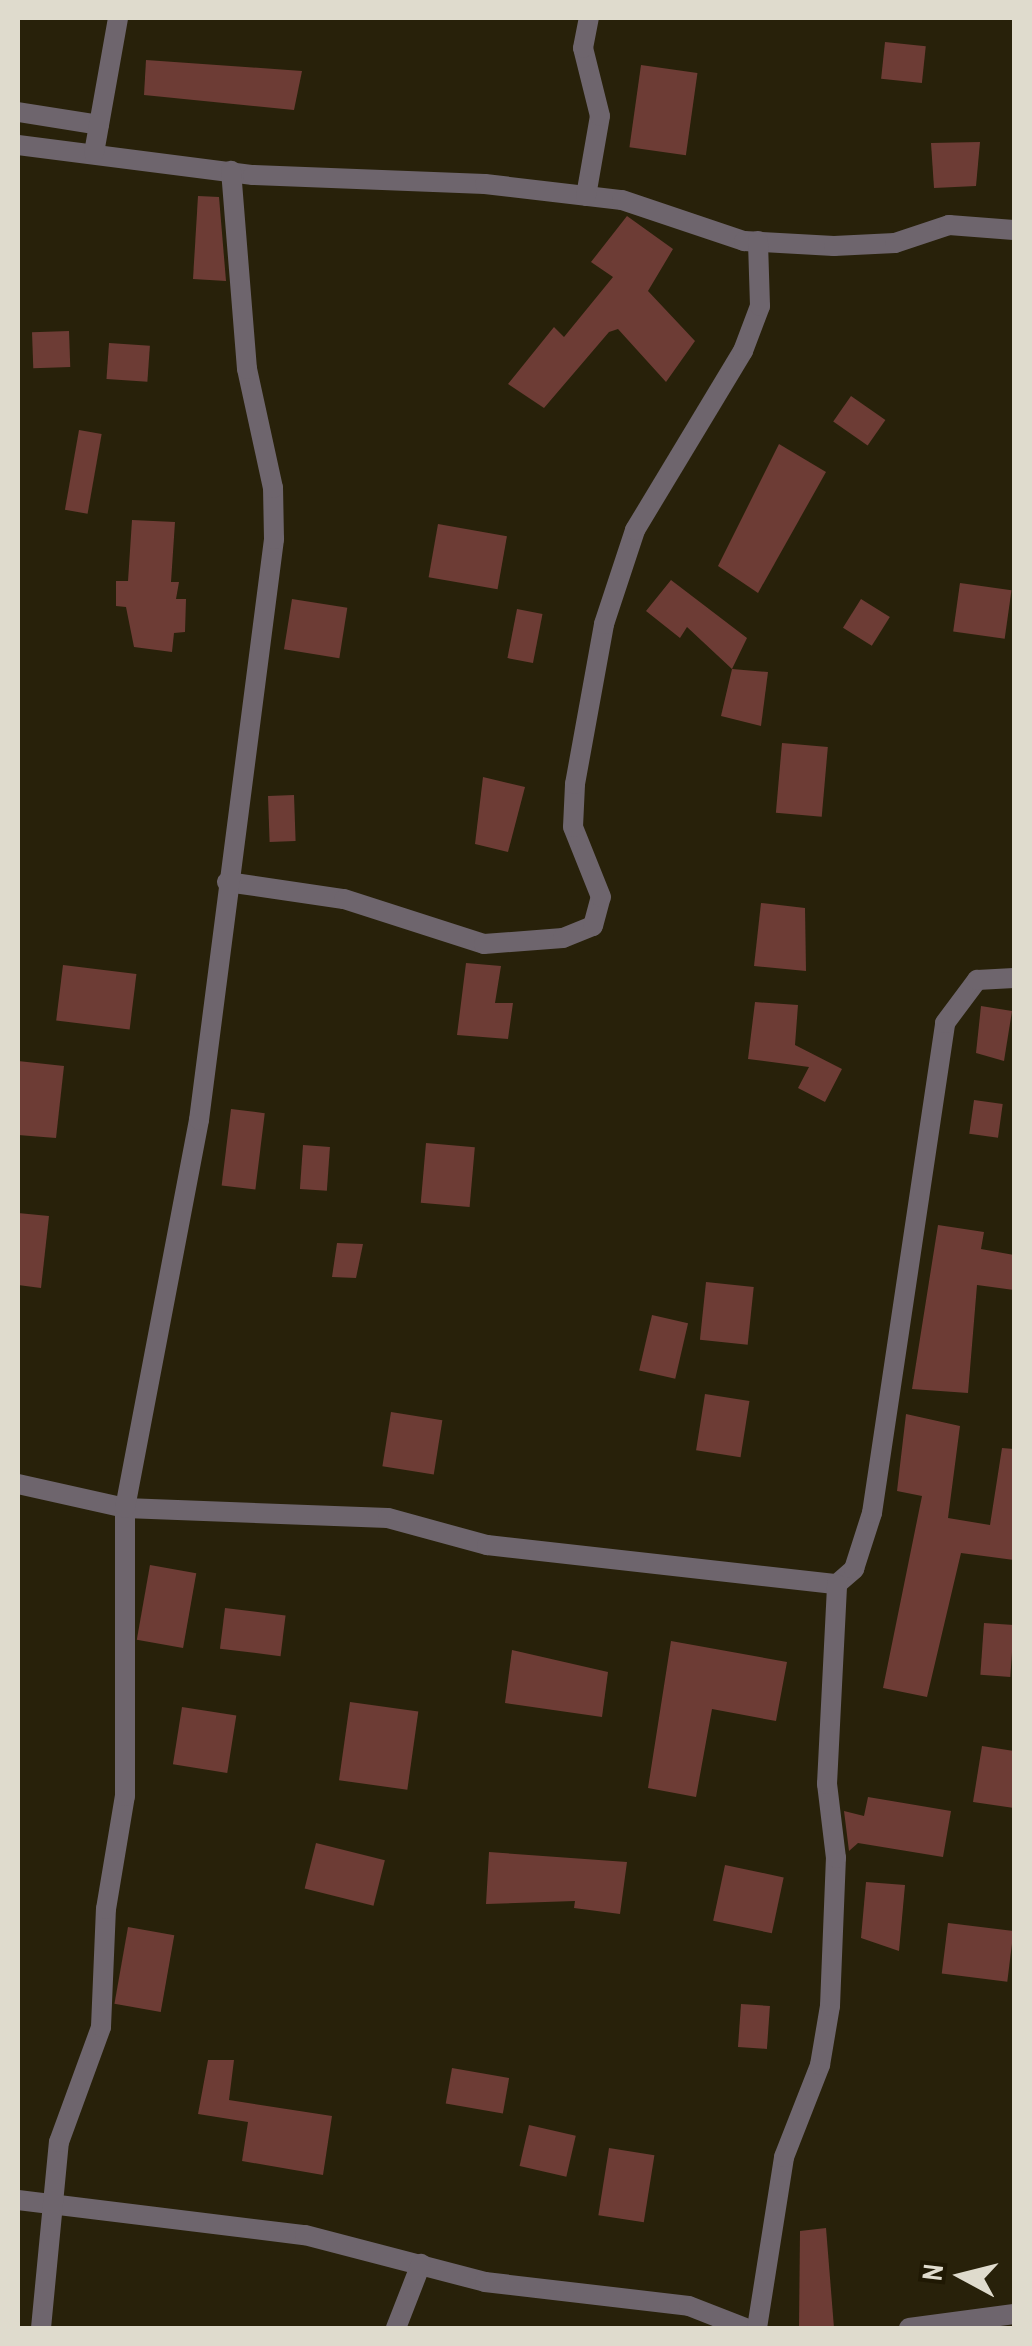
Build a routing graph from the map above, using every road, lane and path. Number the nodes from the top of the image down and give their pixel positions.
1 (118, 18) edge
2 (589, 18) edge
3 (18, 112) edge
4 (100, 125) junction
5 (18, 145) edge
6 (94, 154) junction
7 (231, 171) junction
8 (586, 196) junction
9 (1014, 230) edge
10 (758, 242) junction
11 (227, 882) junction
12 (1014, 978) edge
13 (18, 1484) edge
14 (125, 1508) junction
15 (837, 1584) junction
16 (18, 2200) edge
17 (50, 2202) junction
18 (421, 2264) junction
19 (1014, 2314) edge
20 (41, 2328) edge
21 (396, 2328) edge
22 (746, 2328) edge
23 (758, 2328) edge
24 (909, 2328) edge

1 - 4 street
2 - 8 street
3 - 4 street
4 - 6 street
5 - 6 street
6 - 7 street
7 - 8 street
7 - 11 street
8 - 10 street
9 - 10 street
10 - 11 street
11 - 14 street
12 - 15 street
13 - 14 street
14 - 15 street
14 - 17 street
15 - 23 street
16 - 17 street
17 - 18 street
17 - 20 street
18 - 21 street
18 - 22 street
19 - 24 street

